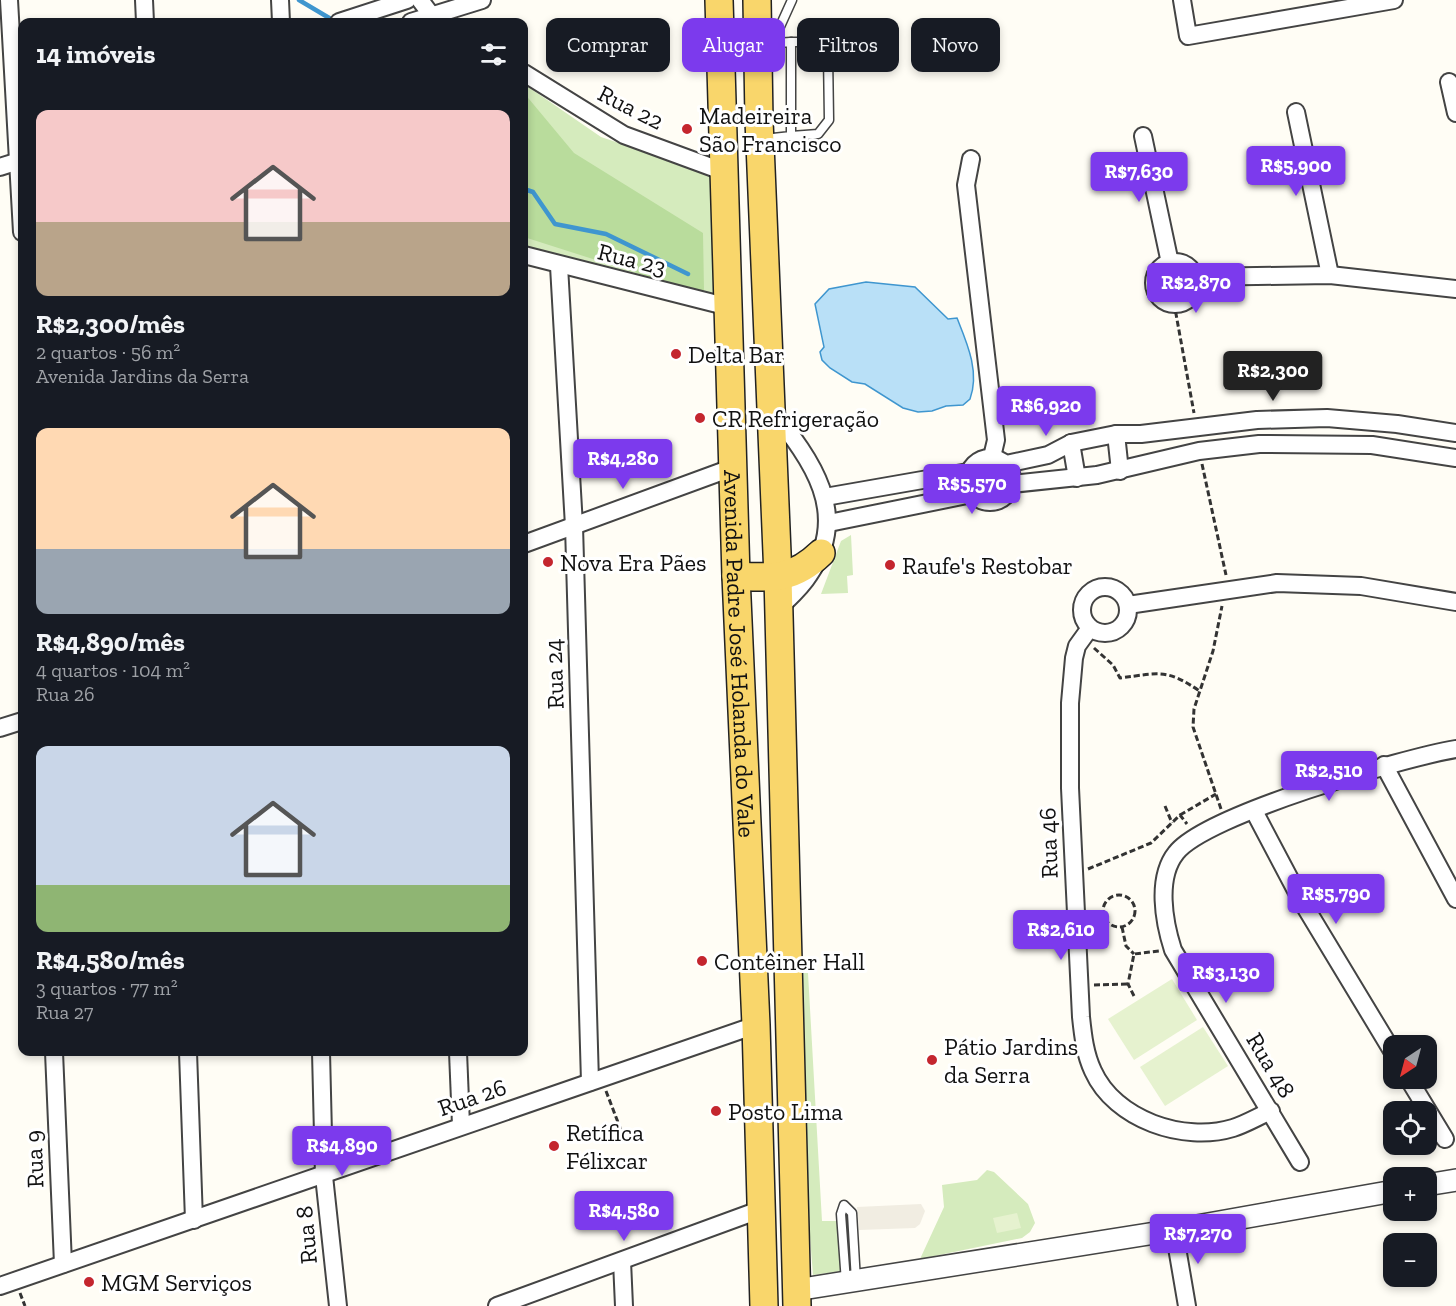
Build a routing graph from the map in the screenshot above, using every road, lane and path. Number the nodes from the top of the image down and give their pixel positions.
1 (9, 0) edge
2 (144, 0) edge
3 (280, 0) edge
4 (407, 0) edge
5 (420, 0) edge
6 (482, 0) edge
7 (719, 0) edge
8 (758, 0) edge
9 (792, 0) edge
10 (1182, 0) edge
11 (1394, 0) edge
12 (1322, 6) edge
13 (145, 18) edge
14 (281, 18) edge
15 (351, 18) edge
16 (437, 18) edge
17 (440, 18) edge
18 (719, 18) edge
19 (760, 18) edge
20 (781, 18) edge
21 (791, 42) junction
22 (785, 44) edge
23 (720, 72) edge
24 (762, 72) edge
25 (528, 75) edge
26 (1449, 82) dead end
27 (1296, 112) dead end
28 (1456, 113) edge
29 (720, 121) junction
30 (760, 130) junction
31 (792, 136) junction
32 (1143, 136) dead end
33 (13, 137) edge
34 (18, 152) edge
35 (971, 159) dead end
36 (18, 162) edge
37 (0, 167) edge
38 (722, 171) junction
39 (528, 256) edge
40 (1170, 263) junction
41 (559, 266) junction
42 (1330, 275) junction
43 (1195, 277) junction
44 (1456, 289) edge
45 (1174, 303) junction
46 (729, 307) junction
47 (771, 410) junction
48 (1196, 427) junction
49 (1456, 433) edge
50 (1116, 434) junction
51 (1071, 443) junction
52 (1199, 451) junction
53 (1456, 458) edge
54 (999, 461) junction
55 (734, 467) junction
56 (1120, 471) junction
57 (968, 472) junction
58 (1077, 478) junction
59 (1012, 484) junction
60 (972, 494) junction
61 (825, 497) junction
62 (829, 523) junction
63 (574, 526) junction
64 (528, 543) edge
65 (821, 553) junction
66 (736, 576) junction
67 (778, 577) junction
68 (1224, 589) junction
69 (1456, 602) edge
70 (1128, 605) junction
71 (778, 609) junction
72 (1086, 633) junction
73 (1202, 692) junction
74 (18, 722) edge
75 (0, 728) edge
76 (1456, 749) edge
77 (1384, 765) junction
78 (1216, 794) junction
79 (1165, 806) dead end
80 (1254, 811) junction
81 (1180, 815) junction
82 (1172, 823) junction
83 (1225, 823) junction
84 (1196, 835) junction
85 (1074, 875) junction
86 (1456, 899) edge
87 (1122, 927) junction
88 (1173, 950) junction
89 (1134, 954) junction
90 (1128, 984) junction
91 (1079, 985) junction
92 (1134, 996) dead end
93 (756, 1025) junction
94 (1383, 1036) edge
95 (54, 1056) edge
96 (188, 1056) edge
97 (321, 1056) edge
98 (458, 1056) edge
99 (596, 1080) junction
100 (1415, 1089) edge
101 (1271, 1111) junction
102 (461, 1125) junction
103 (624, 1138) dead end
104 (1445, 1139) dead end
105 (1300, 1162) dead end
106 (324, 1176) junction
107 (1456, 1180) edge
108 (1437, 1183) edge
109 (1383, 1193) edge
110 (762, 1209) junction
111 (194, 1220) junction
112 (1174, 1230) junction
113 (622, 1262) junction
114 (63, 1264) junction
115 (851, 1282) junction
116 (0, 1286) edge
117 (796, 1298) edge
118 (338, 1306) edge
119 (497, 1306) edge
120 (624, 1306) edge
121 (764, 1306) edge
122 (1187, 1306) edge

1 - 33 street
2 - 13 street
3 - 14 street
4 - 15 street
5 - 16 street
6 - 17 street
7 - 18 main road, Avenida Padre José Holanda do Vale
8 - 19 main road, Avenida Padre José Holanda do Vale
9 - 20 lane
10 - 12 street
11 - 12 street
21 - 22 lane
21 - 31 lane
21 - 31 lane
23 - 29 main road, Avenida Padre José Holanda do Vale
24 - 30 main road, Avenida Padre José Holanda do Vale
25 - 38 street, Rua 22
26 - 28 street
27 - 42 street
29 - 30 main road
29 - 38 main road, Avenida Padre José Holanda do Vale
30 - 31 lane
30 - 47 main road, Avenida Padre José Holanda do Vale
32 - 40 street
33 - 34 street
35 - 54 street
36 - 37 street
38 - 46 main road, Avenida Padre José Holanda do Vale
39 - 41 street, Rua 23
40 - 43 street
40 - 45 street
41 - 46 street, Rua 23
41 - 63 street, Rua 24
42 - 43 street
42 - 44 street
43 - 45 street
45 - 48 path
46 - 55 main road, Avenida Padre José Holanda do Vale
47 - 61 street
47 - 67 main road, Avenida Padre José Holanda do Vale
48 - 49 street
48 - 50 street
50 - 51 street
50 - 56 street
51 - 54 street
51 - 58 street
52 - 53 street
52 - 56 street
52 - 68 path
54 - 57 street
54 - 59 street
55 - 63 street
55 - 66 main road, Avenida Padre José Holanda do Vale
56 - 58 street
57 - 60 street
57 - 61 street
58 - 59 street
59 - 60 street
60 - 62 street
61 - 62 street
62 - 65 street
63 - 64 street
63 - 99 street, Rua 24
65 - 67 main road
65 - 71 street
66 - 67 main road
66 - 93 main road, Avenida Padre José Holanda do Vale
67 - 71 main road, Avenida Padre José Holanda do Vale
68 - 69 street
68 - 70 street
68 - 73 path
70 - 72 street
70 - 72 street
71 - 117 main road, Avenida Padre José Holanda do Vale
72 - 73 path
72 - 85 street, Rua 46
73 - 78 path
74 - 75 street
76 - 77 street
77 - 80 street
77 - 86 street
78 - 81 path
78 - 83 path
79 - 82 path
80 - 83 street
80 - 94 street
81 - 82 path
81 - 84 path
82 - 85 path
83 - 84 street
84 - 88 street, Rua 48
85 - 91 street, Rua 46
87 - 87 path
87 - 89 path
88 - 89 path
88 - 101 street, Rua 48
89 - 90 path
90 - 91 path
90 - 92 path
91 - 101 street, Rua 46
93 - 99 street, Rua 26
93 - 110 main road, Avenida Padre José Holanda do Vale
95 - 114 street, Rua 9
96 - 111 street
97 - 106 street, Rua 8
98 - 102 street
99 - 102 street, Rua 26
99 - 103 path
100 - 104 street
101 - 105 street, Rua 48
102 - 106 street, Rua 26
106 - 111 street, Rua 26
106 - 118 street, Rua 8
107 - 108 street
109 - 112 street
110 - 113 street
110 - 121 main road, Avenida Padre José Holanda do Vale
111 - 114 street, Rua 26
112 - 115 street
112 - 122 street
113 - 119 street
113 - 120 street
114 - 116 street, Rua 26
115 - 115 lane
115 - 117 street

